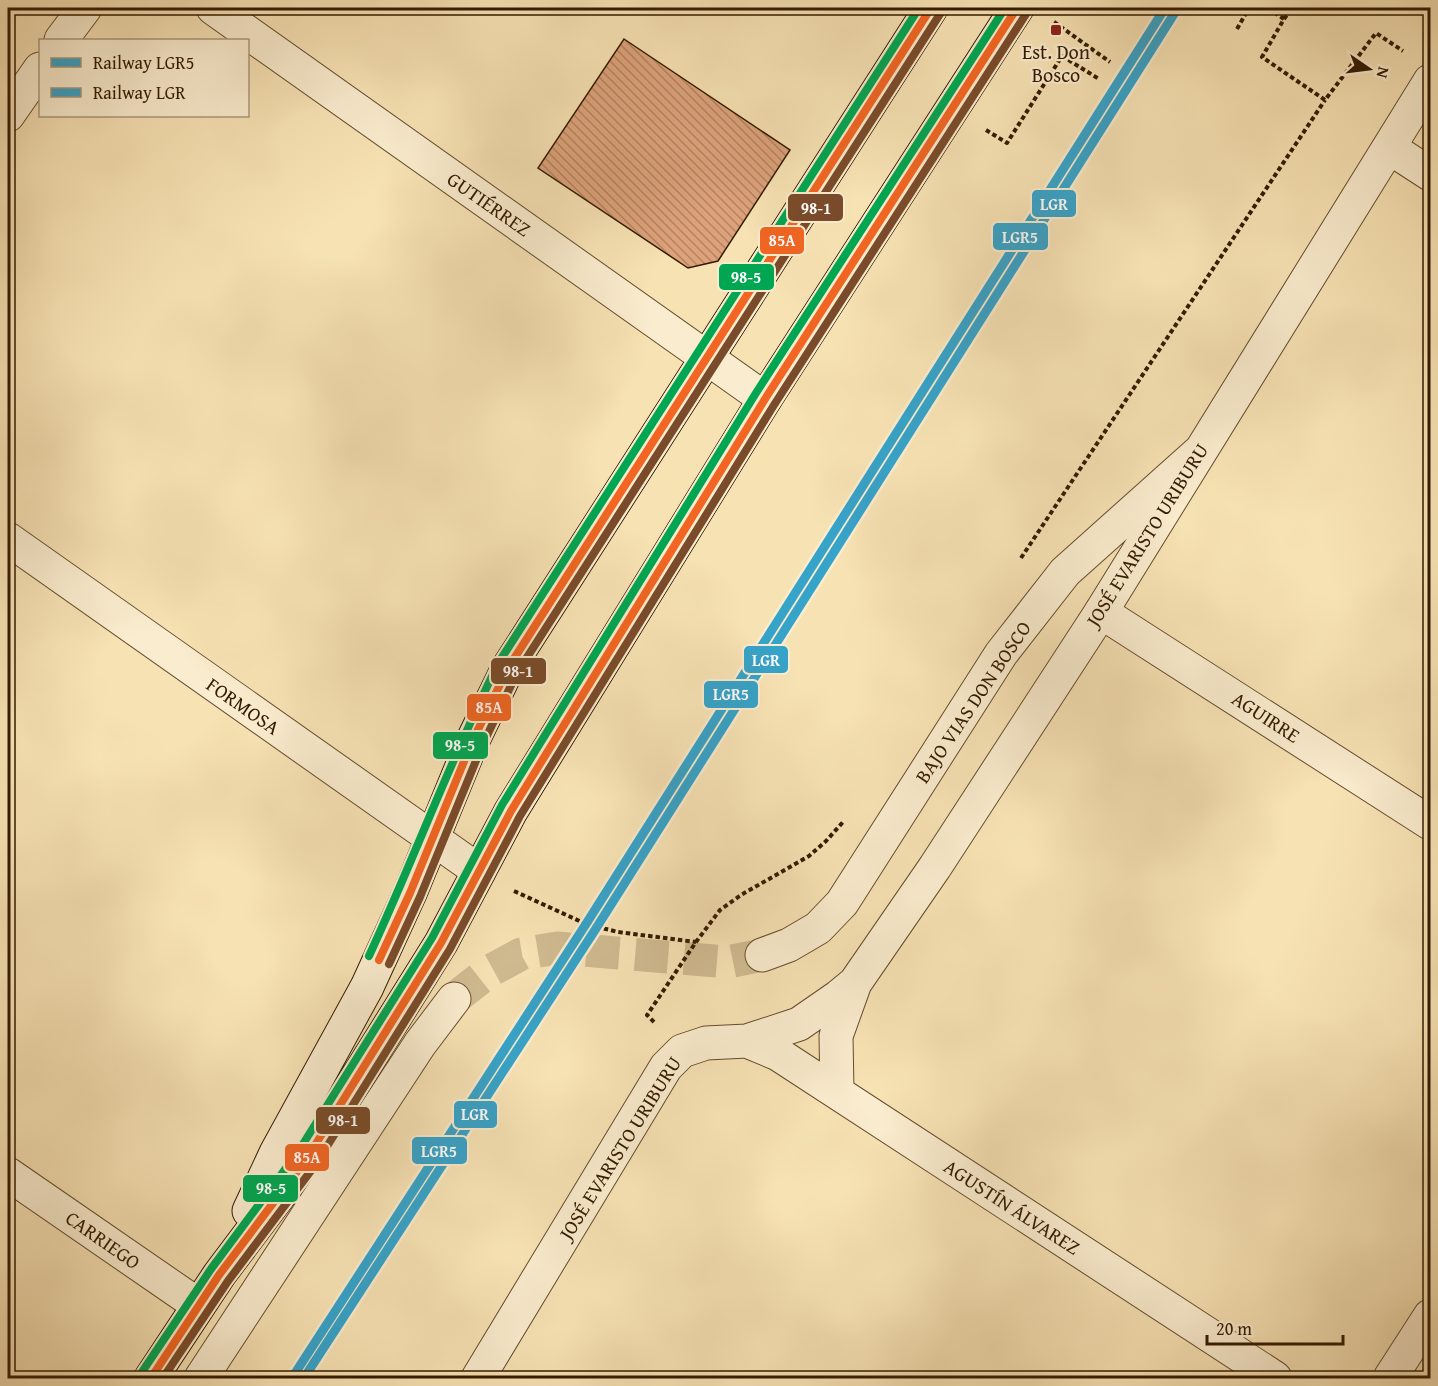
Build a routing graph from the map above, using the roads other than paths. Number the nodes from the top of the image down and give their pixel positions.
1 (85, 8) edge
2 (213, 8) edge
3 (931, 8) edge
4 (1017, 8) edge
5 (62, 39) edge
6 (1421, 69) edge
7 (39, 70) edge
8 (8, 115) edge
9 (1390, 148) junction
10 (1431, 174) edge
11 (707, 359) junction
12 (765, 399) junction
13 (1198, 453) junction
14 (8, 539) edge
15 (1101, 612) junction
16 (1431, 823) edge
17 (432, 839) junction
18 (479, 871) junction
19 (762, 955) tunnel mouth
20 (855, 983) junction
21 (454, 999) tunnel mouth
22 (747, 1041) junction
23 (837, 1092) junction
24 (8, 1174) edge
25 (219, 1275) junction
26 (198, 1305) junction
27 (1431, 1316) edge
28 (151, 1378) edge
29 (201, 1378) edge
30 (478, 1378) edge
31 (1275, 1378) edge
32 (1390, 1378) edge

1 - 5 street
2 - 11 street, GUTIÉRREZ
3 - 11 street
4 - 12 street
6 - 9 street, JOSÉ EVARISTO URIBURU
7 - 8 street
9 - 10 street
9 - 13 street, JOSÉ EVARISTO URIBURU
11 - 12 street, GUTIÉRREZ
11 - 17 street
12 - 18 street
13 - 15 street, JOSÉ EVARISTO URIBURU
13 - 19 street, BAJO VIAS DON BOSCO
14 - 17 street, FORMOSA
15 - 16 street, AGUIRRE
15 - 20 street, JOSÉ EVARISTO URIBURU
17 - 18 street, FORMOSA
17 - 25 street
18 - 25 street
20 - 22 street, JOSÉ EVARISTO URIBURU
20 - 23 street, JOSÉ EVARISTO URIBURU
21 - 29 street
22 - 23 street, AGUSTÍN ÁLVAREZ
22 - 30 street, JOSÉ EVARISTO URIBURU
23 - 31 street, AGUSTÍN ÁLVAREZ
24 - 26 street, CARRIEGO
25 - 26 street
26 - 28 street
27 - 32 street

